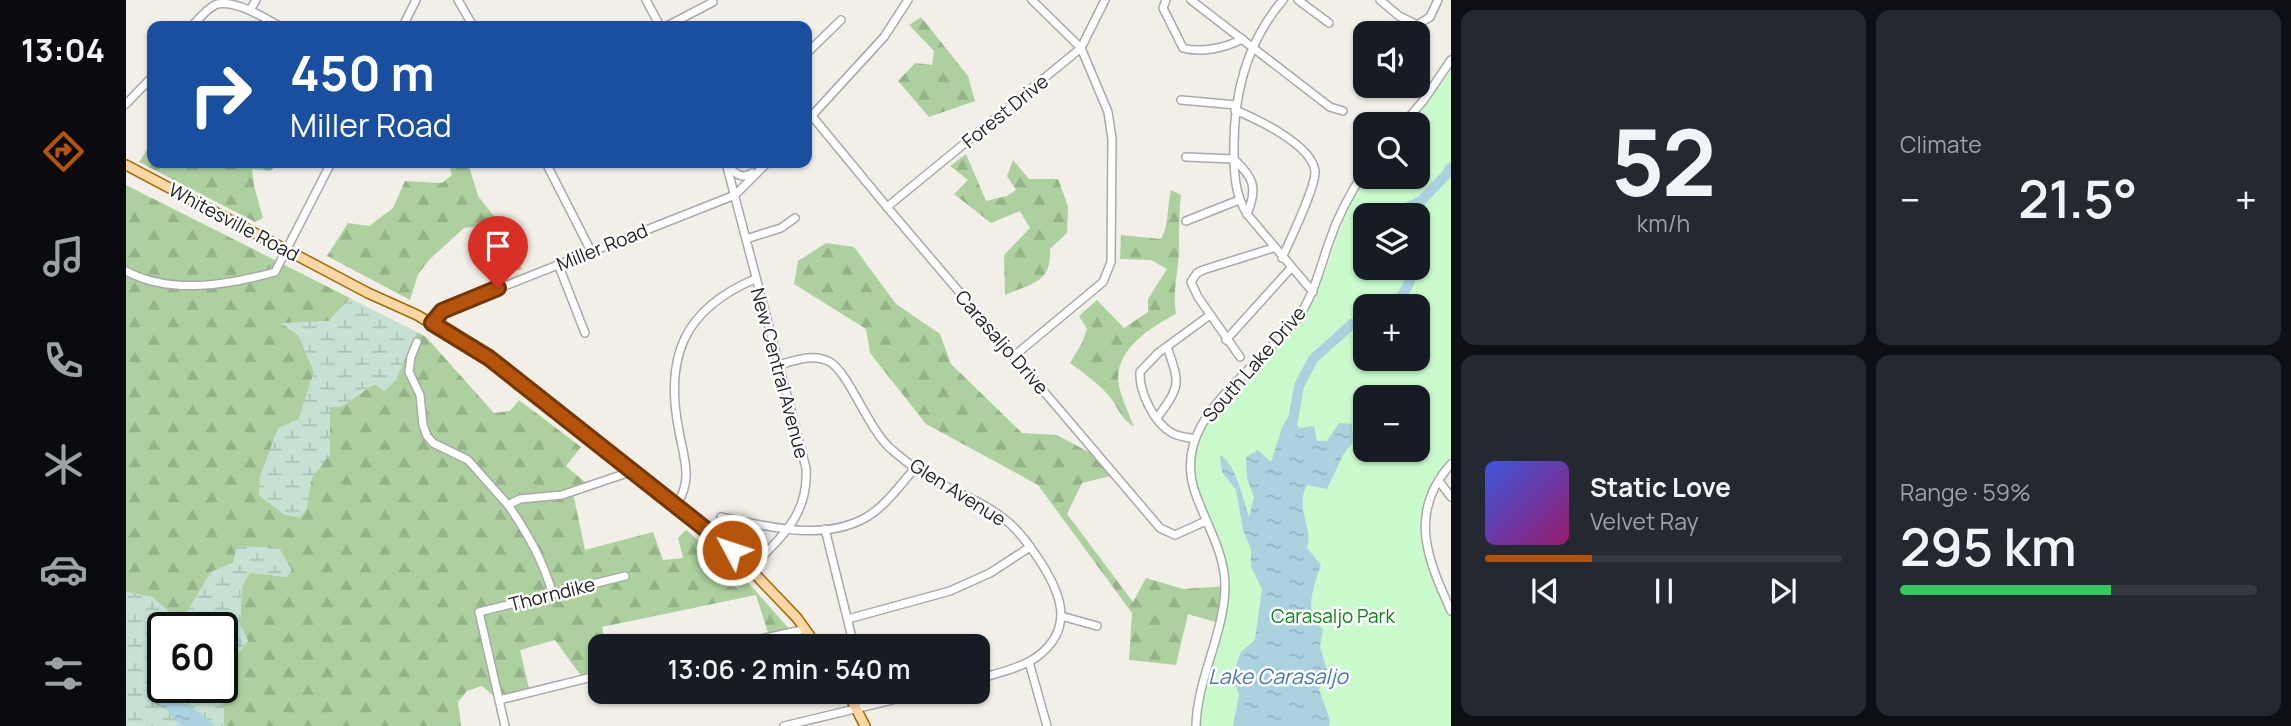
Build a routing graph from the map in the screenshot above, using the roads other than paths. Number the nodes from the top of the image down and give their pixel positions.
1 (256, 0) edge
2 (416, 0) edge
3 (458, 0) edge
4 (646, 0) edge
5 (908, 0) edge
6 (1032, 0) edge
7 (1105, 0) edge
8 (1166, 0) edge
9 (1191, 0) edge
10 (1283, 0) edge
11 (1298, 0) edge
12 (1380, 0) edge
13 (1438, 0) edge
14 (713, 2) dead end
15 (250, 10) junction
16 (841, 20) dead end
17 (197, 21) edge
18 (270, 21) edge
19 (405, 21) edge
20 (470, 21) edge
21 (657, 21) edge
22 (677, 21) edge
23 (1406, 21) edge
24 (1425, 21) edge
25 (1329, 23) dead end
26 (1242, 39) junction
27 (1253, 47) junction
28 (812, 48) edge
29 (1081, 48) junction
30 (1451, 60) edge
31 (147, 82) edge
32 (1430, 91) edge
33 (1424, 98) edge
34 (1181, 100) dead end
35 (126, 104) edge
36 (1236, 107) junction
37 (1343, 111) dead end
38 (1413, 112) edge
39 (812, 115) edge
40 (812, 121) edge
41 (1186, 157) dead end
42 (1234, 159) junction
43 (126, 165) edge
44 (328, 168) edge
45 (549, 168) edge
46 (728, 168) edge
47 (731, 168) edge
48 (759, 168) edge
49 (761, 168) edge
50 (1353, 189) edge
51 (735, 195) junction
52 (1239, 200) junction
53 (887, 207) junction
54 (1247, 214) junction
55 (795, 218) dead end
56 (1186, 221) dead end
57 (746, 240) junction
58 (1273, 248) junction
59 (287, 250) junction
60 (591, 251) junction
61 (1282, 258) junction
62 (558, 264) junction
63 (1291, 268) junction
64 (126, 271) edge
65 (755, 279) junction
66 (1313, 292) junction
67 (1210, 315) junction
68 (432, 323) junction
69 (585, 333) dead end
70 (1226, 340) junction
71 (417, 342) dead end
72 (1167, 347) junction
73 (1014, 356) junction
74 (1240, 357) dead end
75 (779, 365) junction
76 (1157, 418) junction
77 (1195, 439) junction
78 (1451, 464) edge
79 (915, 467) junction
80 (633, 471) junction
81 (1439, 481) junction
82 (1451, 497) edge
83 (677, 504) junction
84 (508, 505) junction
85 (722, 517) dead end
86 (1206, 520) junction
87 (788, 529) junction
88 (825, 529) junction
89 (1030, 547) junction
90 (751, 568) junction
91 (625, 576) dead end
92 (552, 592) junction
93 (1451, 611) edge
94 (1061, 616) junction
95 (848, 619) junction
96 (1097, 626) dead end
97 (806, 629) junction
98 (783, 634) edge
99 (809, 634) edge
100 (851, 634) edge
101 (1029, 662) junction
102 (990, 675) edge
103 (588, 678) edge
104 (499, 700) junction
105 (854, 704) edge
106 (880, 704) edge
107 (857, 710) junction
108 (505, 726) edge
109 (784, 726) edge
110 (865, 726) edge
111 (1047, 726) edge
112 (1196, 726) edge

1 - 15 street
2 - 19 street
3 - 20 street
4 - 21 street
5 - 39 street
6 - 29 street
7 - 29 street, Forest Drive
8 - 26 street
9 - 26 street
10 - 27 street
11 - 25 street
12 - 23 street
13 - 24 street
14 - 22 street
15 - 17 street
15 - 18 street
16 - 28 street
26 - 27 street
27 - 36 street
27 - 37 street
29 - 53 street, Forest Drive
29 - 73 street
30 - 32 street
31 - 35 street
33 - 38 street
34 - 36 street
36 - 42 street
36 - 61 street
40 - 53 street, Carasaljo Drive
41 - 42 street
42 - 52 street
42 - 54 street
43 - 59 main road, Whitesville Road
44 - 59 street
45 - 60 street
46 - 51 street, New Central Avenue
47 - 48 street
49 - 51 street, Miller Road
50 - 66 street, South Lake Drive
51 - 57 street, New Central Avenue
51 - 60 street, Miller Road
52 - 54 street
52 - 56 street
53 - 73 street, Carasaljo Drive
54 - 58 street
55 - 57 street
57 - 65 street, New Central Avenue
58 - 61 street
58 - 67 street
59 - 64 street
59 - 68 main road, Whitesville Road
60 - 62 street, Miller Road
61 - 63 street
62 - 68 street, Miller Road
62 - 69 street
63 - 66 street
63 - 70 street
65 - 75 street, New Central Avenue
65 - 83 street
66 - 77 street, South Lake Drive
67 - 70 street
67 - 72 street
68 - 80 main road, Whitesville Road
70 - 74 street
71 - 84 street
72 - 76 street
72 - 76 street
73 - 86 street, Carasaljo Drive
75 - 79 street, Glen Avenue
75 - 87 street, New Central Avenue
76 - 77 street
77 - 86 street, South Lake Drive
78 - 81 street
79 - 88 street
79 - 89 street, Glen Avenue
80 - 83 main road, Whitesville Road
80 - 84 street
81 - 82 street
81 - 93 street
83 - 90 main road, Whitesville Road
84 - 92 street
85 - 87 street
86 - 112 street, South Lake Drive
87 - 88 street
87 - 90 street, New Central Avenue
88 - 95 street
89 - 94 street, Glen Avenue
89 - 95 street
90 - 97 main road, Whitesville Road
91 - 92 street, Thorndike
92 - 104 street, Thorndike
94 - 96 street
94 - 101 street
95 - 100 street
97 - 98 street
97 - 99 main road, Whitesville Road
101 - 102 street
101 - 111 street
103 - 104 street
104 - 108 street
105 - 107 main road
106 - 107 street
107 - 109 street
107 - 110 main road

